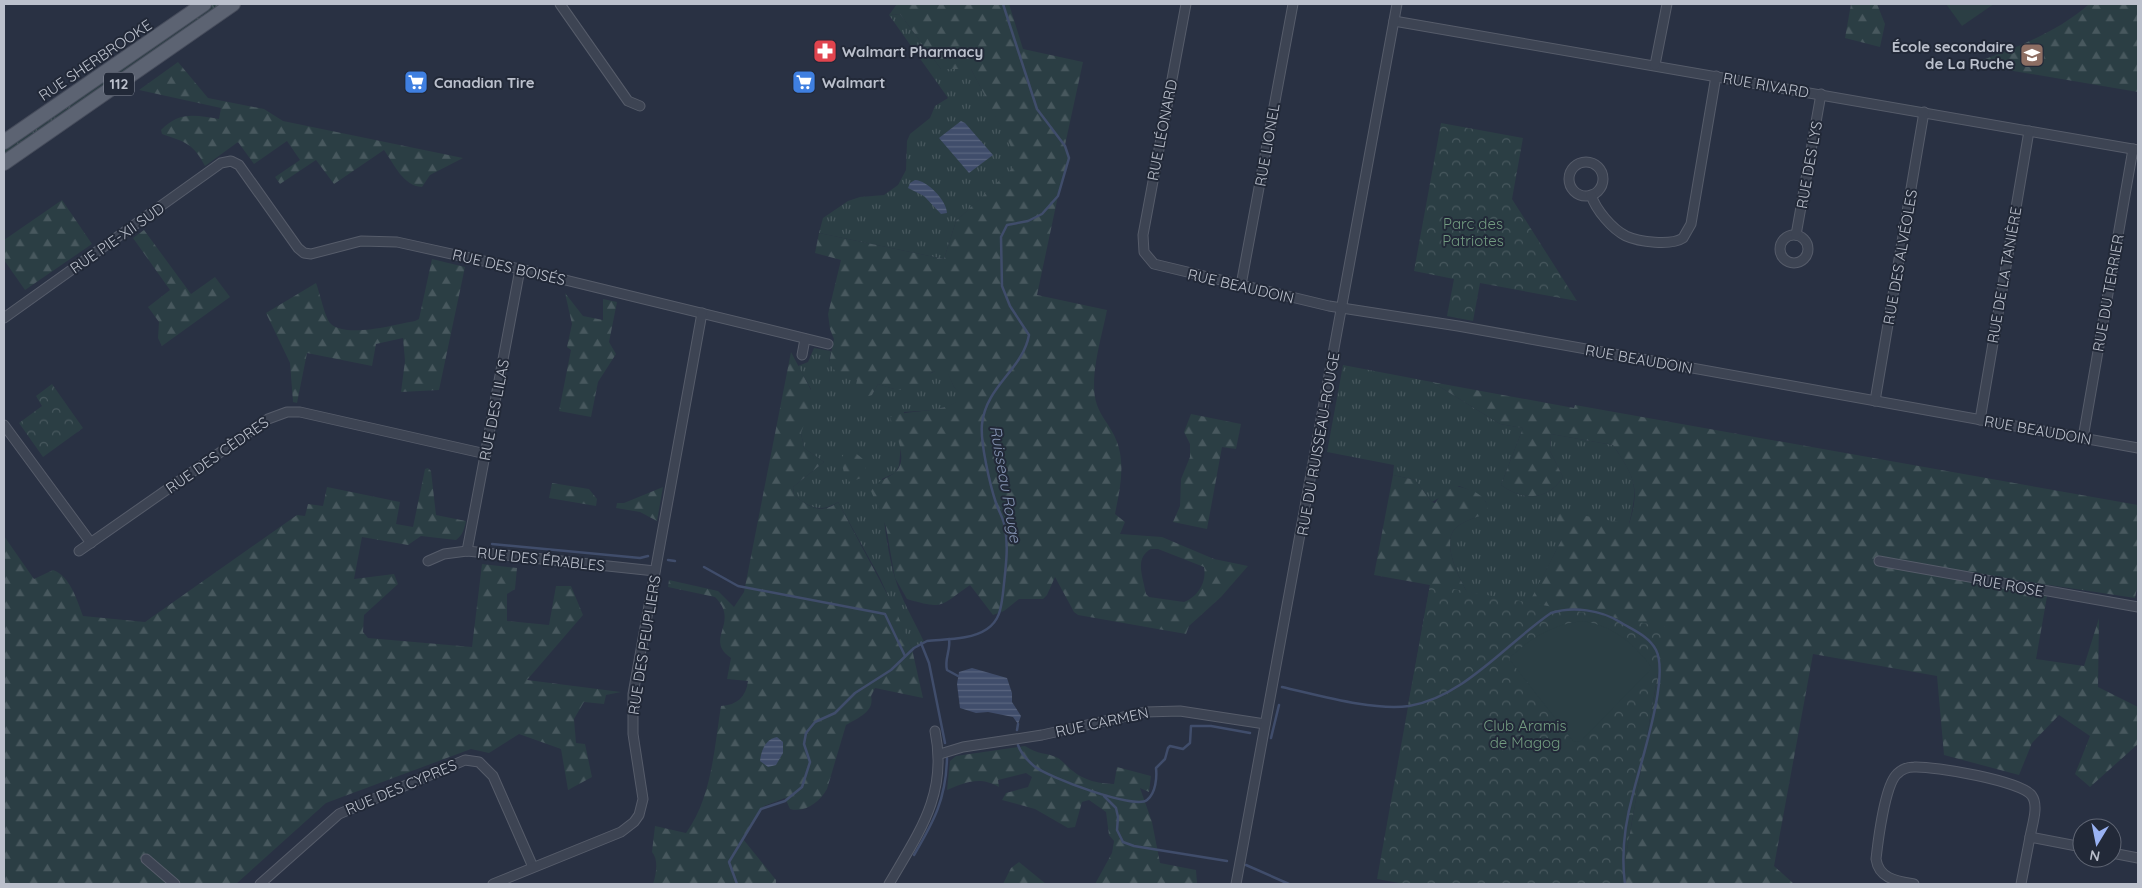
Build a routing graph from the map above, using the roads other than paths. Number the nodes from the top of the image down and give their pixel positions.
1 (204, 4) edge
2 (233, 4) edge
3 (560, 4) edge
4 (1186, 4) edge
5 (1293, 4) edge
6 (1397, 4) edge
7 (1667, 4) edge
8 (1394, 20) junction
9 (1655, 65) junction
10 (1716, 76) junction
11 (1821, 94) junction
12 (640, 106) dead end
13 (1924, 112) junction
14 (2029, 130) junction
15 (4, 142) edge
16 (2136, 149) edge
17 (231, 161) joint
18 (4, 163) edge
19 (1591, 195) dead end
20 (1796, 235) dead end
21 (1146, 256) joint
22 (520, 269) junction
23 (1241, 285) junction
24 (1343, 308) junction
25 (702, 313) junction
26 (4, 318) edge
27 (805, 338) junction
28 (828, 344) dead end
29 (802, 356) dead end
30 (1875, 401) junction
31 (1980, 420) junction
32 (4, 425) edge
33 (2083, 438) junction
34 (2138, 448) edge
35 (486, 454) junction
36 (91, 543) junction
37 (79, 551) dead end
38 (467, 551) junction
39 (428, 561) dead end
40 (1878, 562) dead end
41 (655, 571) junction
42 (2138, 607) edge
43 (1265, 724) junction
44 (935, 731) dead end
45 (940, 754) junction
46 (2030, 837) junction
47 (2072, 845) edge
48 (2122, 855) edge
49 (2138, 858) edge
50 (146, 859) dead end
51 (533, 867) junction
52 (175, 884) edge
53 (260, 884) edge
54 (493, 884) edge
55 (889, 884) edge
56 (1236, 884) edge
57 (1914, 884) edge
58 (2021, 884) edge

1 - 15 main road, RUE SHERBROOKE / 112
2 - 18 main road, 112
3 - 12 street
4 - 21 street, RUE LÉONARD
5 - 23 street, RUE LIONEL
6 - 8 street, RUE DU RUISSEAU-ROUGE
7 - 9 street
8 - 9 street, RUE RIVARD
8 - 24 street, RUE DU RUISSEAU-ROUGE
9 - 10 street, RUE RIVARD
10 - 11 street, RUE RIVARD
10 - 19 street
11 - 13 street, RUE RIVARD
11 - 20 street, RUE DES LYS
13 - 14 street, RUE RIVARD
13 - 30 street, RUE DES ALVÉOLES
14 - 16 street, RUE RIVARD
14 - 31 street, RUE DE LA TANIÈRE
16 - 33 street, RUE DU TERRIER
17 - 22 street, RUE DES BOISÉS
17 - 26 street, RUE PIE-XII SUD
21 - 23 street, RUE BEAUDOIN
22 - 25 street, RUE DES BOISÉS
22 - 35 street, RUE DES LILAS
23 - 24 street, RUE BEAUDOIN
24 - 30 street, RUE BEAUDOIN
24 - 43 street, RUE DU RUISSEAU-ROUGE
25 - 27 street, RUE DES BOISÉS
25 - 41 street, RUE DES PEUPLIERS
27 - 28 street, RUE DES BOISÉS
27 - 29 street
30 - 31 street, RUE BEAUDOIN
31 - 33 street, RUE BEAUDOIN
32 - 36 street
33 - 34 street, RUE BEAUDOIN
35 - 36 street, RUE DES CÈDRES
35 - 38 street, RUE DES LILAS
36 - 37 street, RUE DES CÈDRES
38 - 39 street, RUE DES ÉRABLES
38 - 41 street, RUE DES ÉRABLES
40 - 42 street, RUE ROSE
41 - 51 street, RUE DES PEUPLIERS
43 - 45 street, RUE CARMEN
43 - 56 street, RUE DU RUISSEAU-ROUGE
44 - 45 street
45 - 55 street
46 - 47 street
46 - 57 street
46 - 58 street
48 - 49 street
50 - 52 street
51 - 53 street, RUE DES CYPRES
51 - 54 street, RUE DES PEUPLIERS

